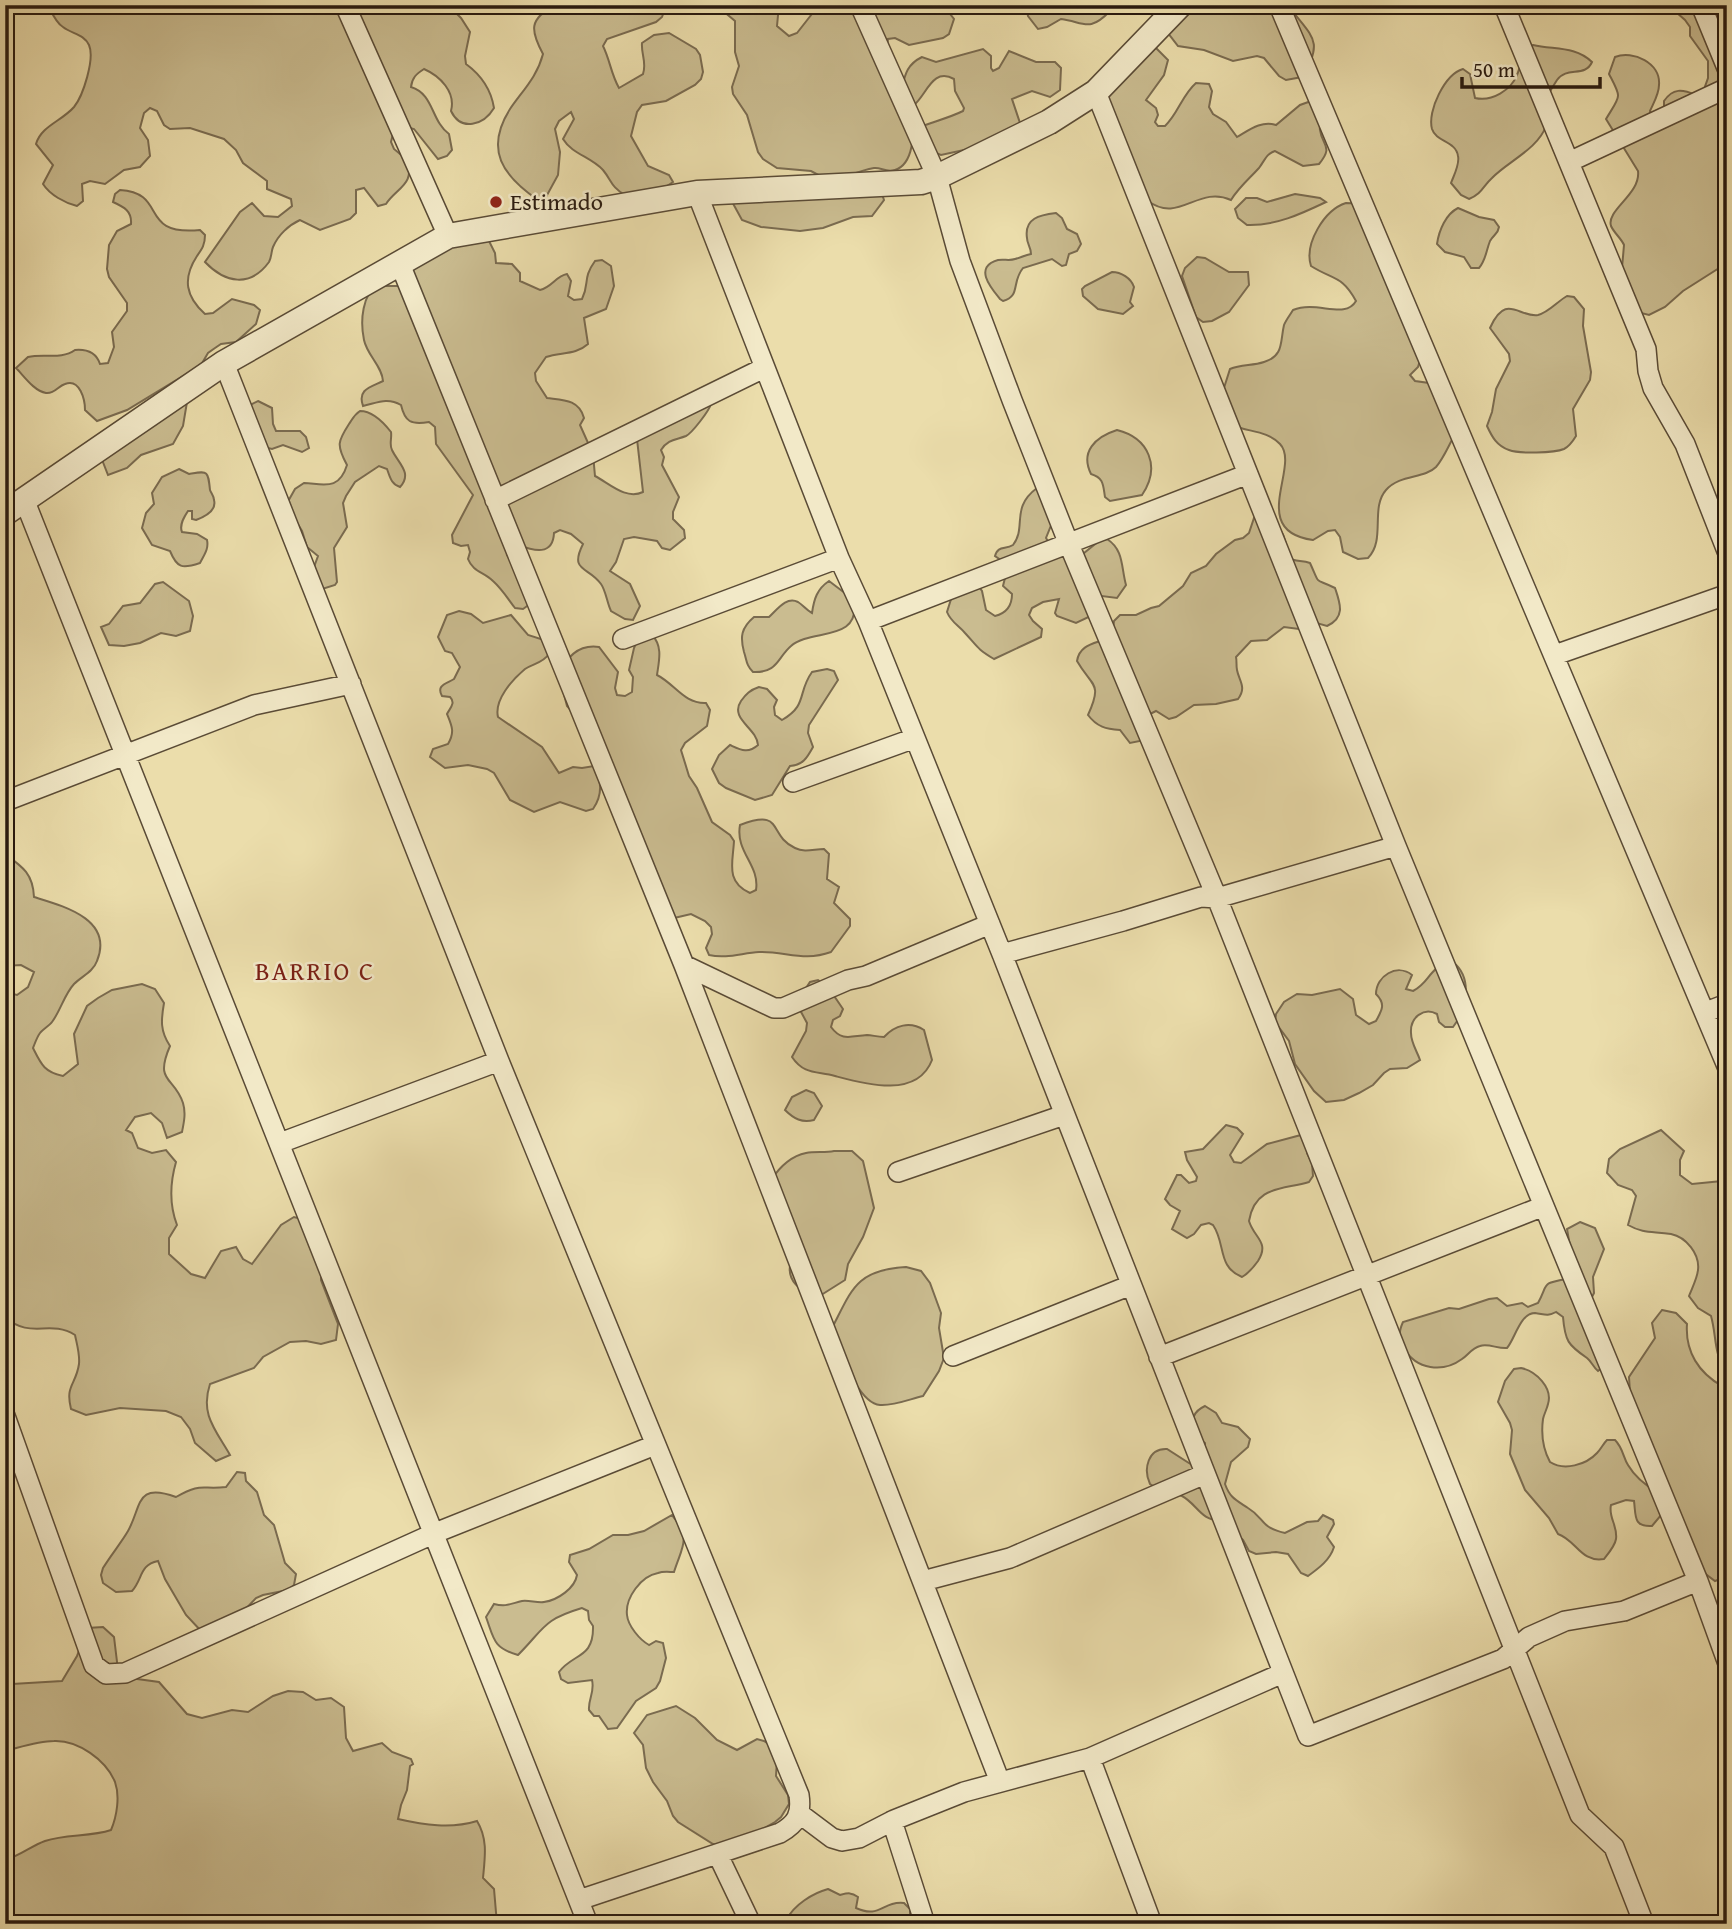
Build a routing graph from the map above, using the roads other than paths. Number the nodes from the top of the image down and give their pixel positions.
1 (345, 5) edge
2 (860, 5) edge
3 (1180, 5) edge
4 (1279, 5) edge
5 (1504, 5) edge
6 (1701, 5) edge
7 (1727, 68) edge
8 (1727, 88) edge
9 (1096, 92) junction
10 (1569, 162) junction
11 (937, 177) junction
12 (697, 194) junction
13 (448, 236) junction
14 (400, 264) junction
15 (225, 363) junction
16 (764, 368) junction
17 (1248, 474) junction
18 (495, 500) junction
19 (15, 506) edge
20 (1068, 542) junction
21 (1727, 551) edge
22 (839, 558) junction
23 (1727, 599) edge
24 (868, 621) junction
25 (623, 639) dead end
26 (1555, 655) junction
27 (351, 684) junction
28 (915, 738) junction
29 (126, 754) junction
30 (793, 782) dead end
31 (10, 799) dead end
32 (1396, 846) junction
33 (1216, 898) junction
34 (990, 924) junction
35 (1002, 954) junction
36 (684, 965) junction
37 (1727, 1004) edge
38 (1706, 1012) junction
39 (499, 1061) junction
40 (1727, 1066) edge
41 (1064, 1115) junction
42 (280, 1143) junction
43 (898, 1172) dead end
44 (1544, 1206) junction
45 (1366, 1274) junction
46 (1131, 1285) junction
47 (953, 1356) dead end
48 (1159, 1357) junction
49 (5, 1416) edge
50 (655, 1445) junction
51 (1205, 1474) junction
52 (435, 1533) junction
53 (923, 1581) junction
54 (1698, 1581) junction
55 (1515, 1648) junction
56 (1727, 1661) edge
57 (1283, 1673) junction
58 (1090, 1758) junction
59 (1000, 1782) junction
60 (800, 1814) junction
61 (892, 1821) junction
62 (718, 1854) junction
63 (579, 1900) junction
64 (588, 1924) edge
65 (751, 1924) edge
66 (925, 1924) edge
67 (1153, 1924) edge
68 (1644, 1924) edge

1 - 13 street
2 - 11 street
3 - 9 street
4 - 26 street
5 - 10 street
6 - 7 street
8 - 10 street
9 - 11 street
9 - 17 street
10 - 21 street
11 - 12 street
11 - 20 street
12 - 13 street
12 - 16 street
13 - 14 street
14 - 15 street
14 - 18 street
15 - 19 street
15 - 27 street
16 - 18 street
16 - 22 street
17 - 20 street
17 - 32 street
18 - 36 street
19 - 29 street
20 - 24 street
20 - 33 street
22 - 24 street
22 - 25 street
23 - 26 street
24 - 28 street
26 - 38 street
27 - 29 street
27 - 39 street
28 - 30 street
28 - 34 street
29 - 31 street
29 - 42 street
32 - 33 street
32 - 44 street
33 - 35 street
33 - 45 street
34 - 35 street
34 - 36 street
35 - 41 street
36 - 53 street
37 - 38 street
38 - 40 street
39 - 42 street
39 - 50 street
41 - 43 street
41 - 46 street
42 - 52 street
44 - 45 street
44 - 54 street
45 - 48 street
45 - 55 street
46 - 47 street
46 - 48 street
48 - 51 street
49 - 52 street
50 - 52 street
50 - 60 street
51 - 53 street
51 - 57 street
52 - 63 street
53 - 59 street
54 - 55 street
54 - 56 street
55 - 57 street
55 - 68 street
57 - 58 street
58 - 59 street
58 - 67 street
59 - 61 street
60 - 61 street
60 - 62 street
61 - 66 street
62 - 63 street
62 - 65 street
63 - 64 street

